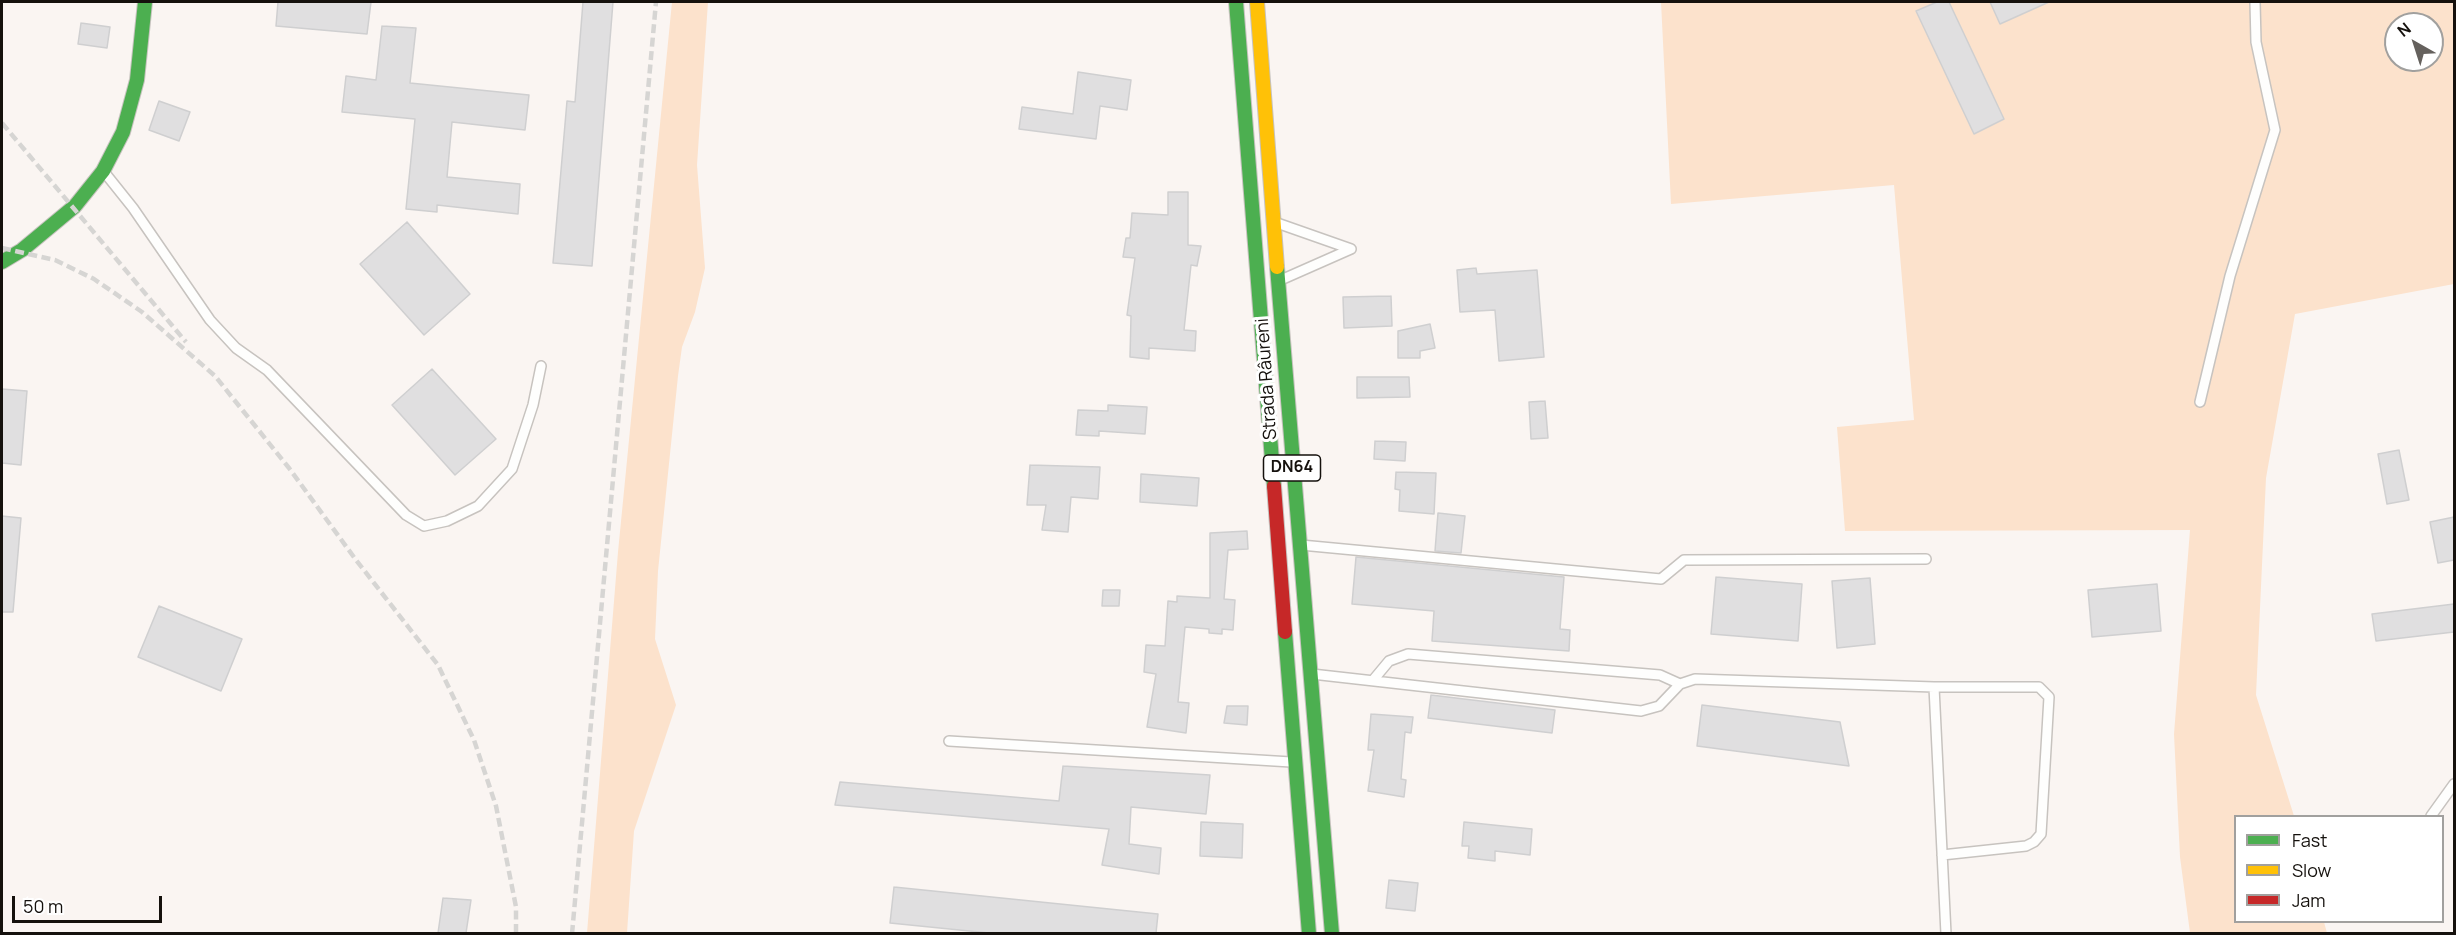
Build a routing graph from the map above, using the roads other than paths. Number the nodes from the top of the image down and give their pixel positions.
1 (145, 2) edge
2 (1236, 2) edge
3 (1257, 2) edge
4 (2255, 2) edge
5 (103, 171) junction
6 (1274, 222) junction
7 (2, 262) edge
8 (1278, 281) junction
9 (541, 366) dead end
10 (2200, 402) dead end
11 (1298, 545) junction
12 (1926, 559) dead end
13 (1309, 674) junction
14 (1374, 679) junction
15 (1680, 684) junction
16 (1934, 687) junction
17 (949, 741) dead end
18 (1295, 762) junction
19 (2454, 784) edge
20 (2432, 815) edge
21 (1942, 855) junction
22 (1309, 933) edge
23 (1332, 933) edge
24 (1946, 933) edge

1 - 5 main road
2 - 18 main road, Strada Râureni / DN64
3 - 6 main road, Strada Râureni / DN64
4 - 10 lane
5 - 7 main road
5 - 9 lane
6 - 8 main road, Strada Râureni / DN64
6 - 8 lane
8 - 11 main road, Strada Râureni / DN64
11 - 12 lane
11 - 13 main road, Strada Râureni / DN64
13 - 14 lane
13 - 23 main road, Strada Râureni / DN64
14 - 15 lane
14 - 15 lane
15 - 16 lane
16 - 21 lane
16 - 21 lane
17 - 18 lane
18 - 22 main road, Strada Râureni / DN64
19 - 20 lane
21 - 24 lane

